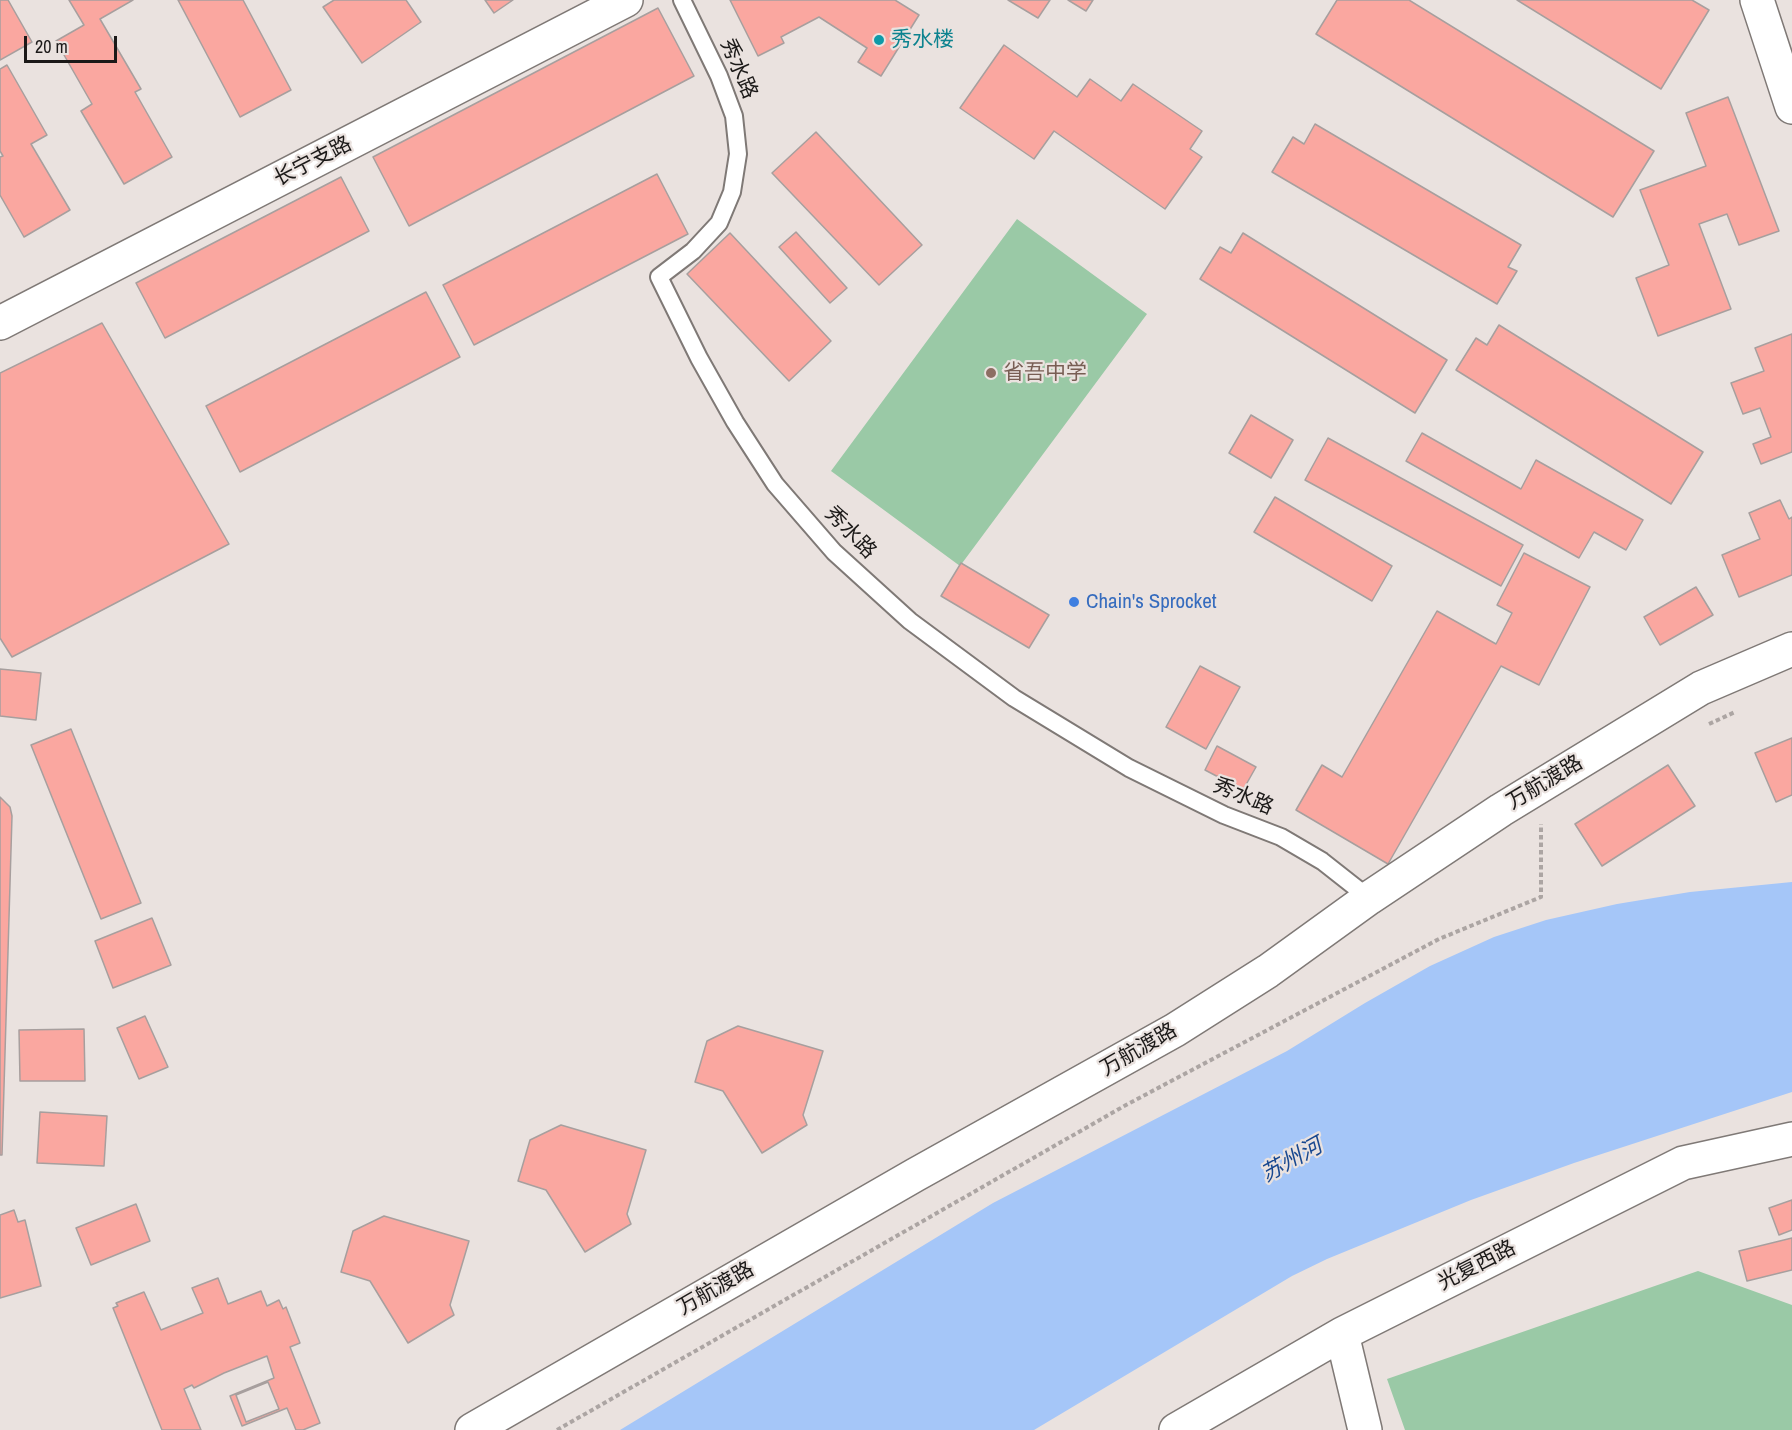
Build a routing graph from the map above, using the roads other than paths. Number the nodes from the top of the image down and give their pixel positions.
1 (626, 0) edge
2 (682, 0) edge
3 (1757, 0) edge
4 (1792, 107) edge
5 (0, 323) edge
6 (1792, 649) edge
7 (1369, 898) junction
8 (1792, 1139) edge
9 (1342, 1334) junction
10 (472, 1430) edge
11 (1176, 1430) edge
12 (1365, 1430) edge

1 - 5 street, 长宁支路
2 - 7 lane, 秀水路
3 - 4 street
6 - 7 street, 万航渡路
7 - 10 street, 万航渡路
8 - 9 street, 光复西路
9 - 11 street, 光复西路
9 - 12 street

